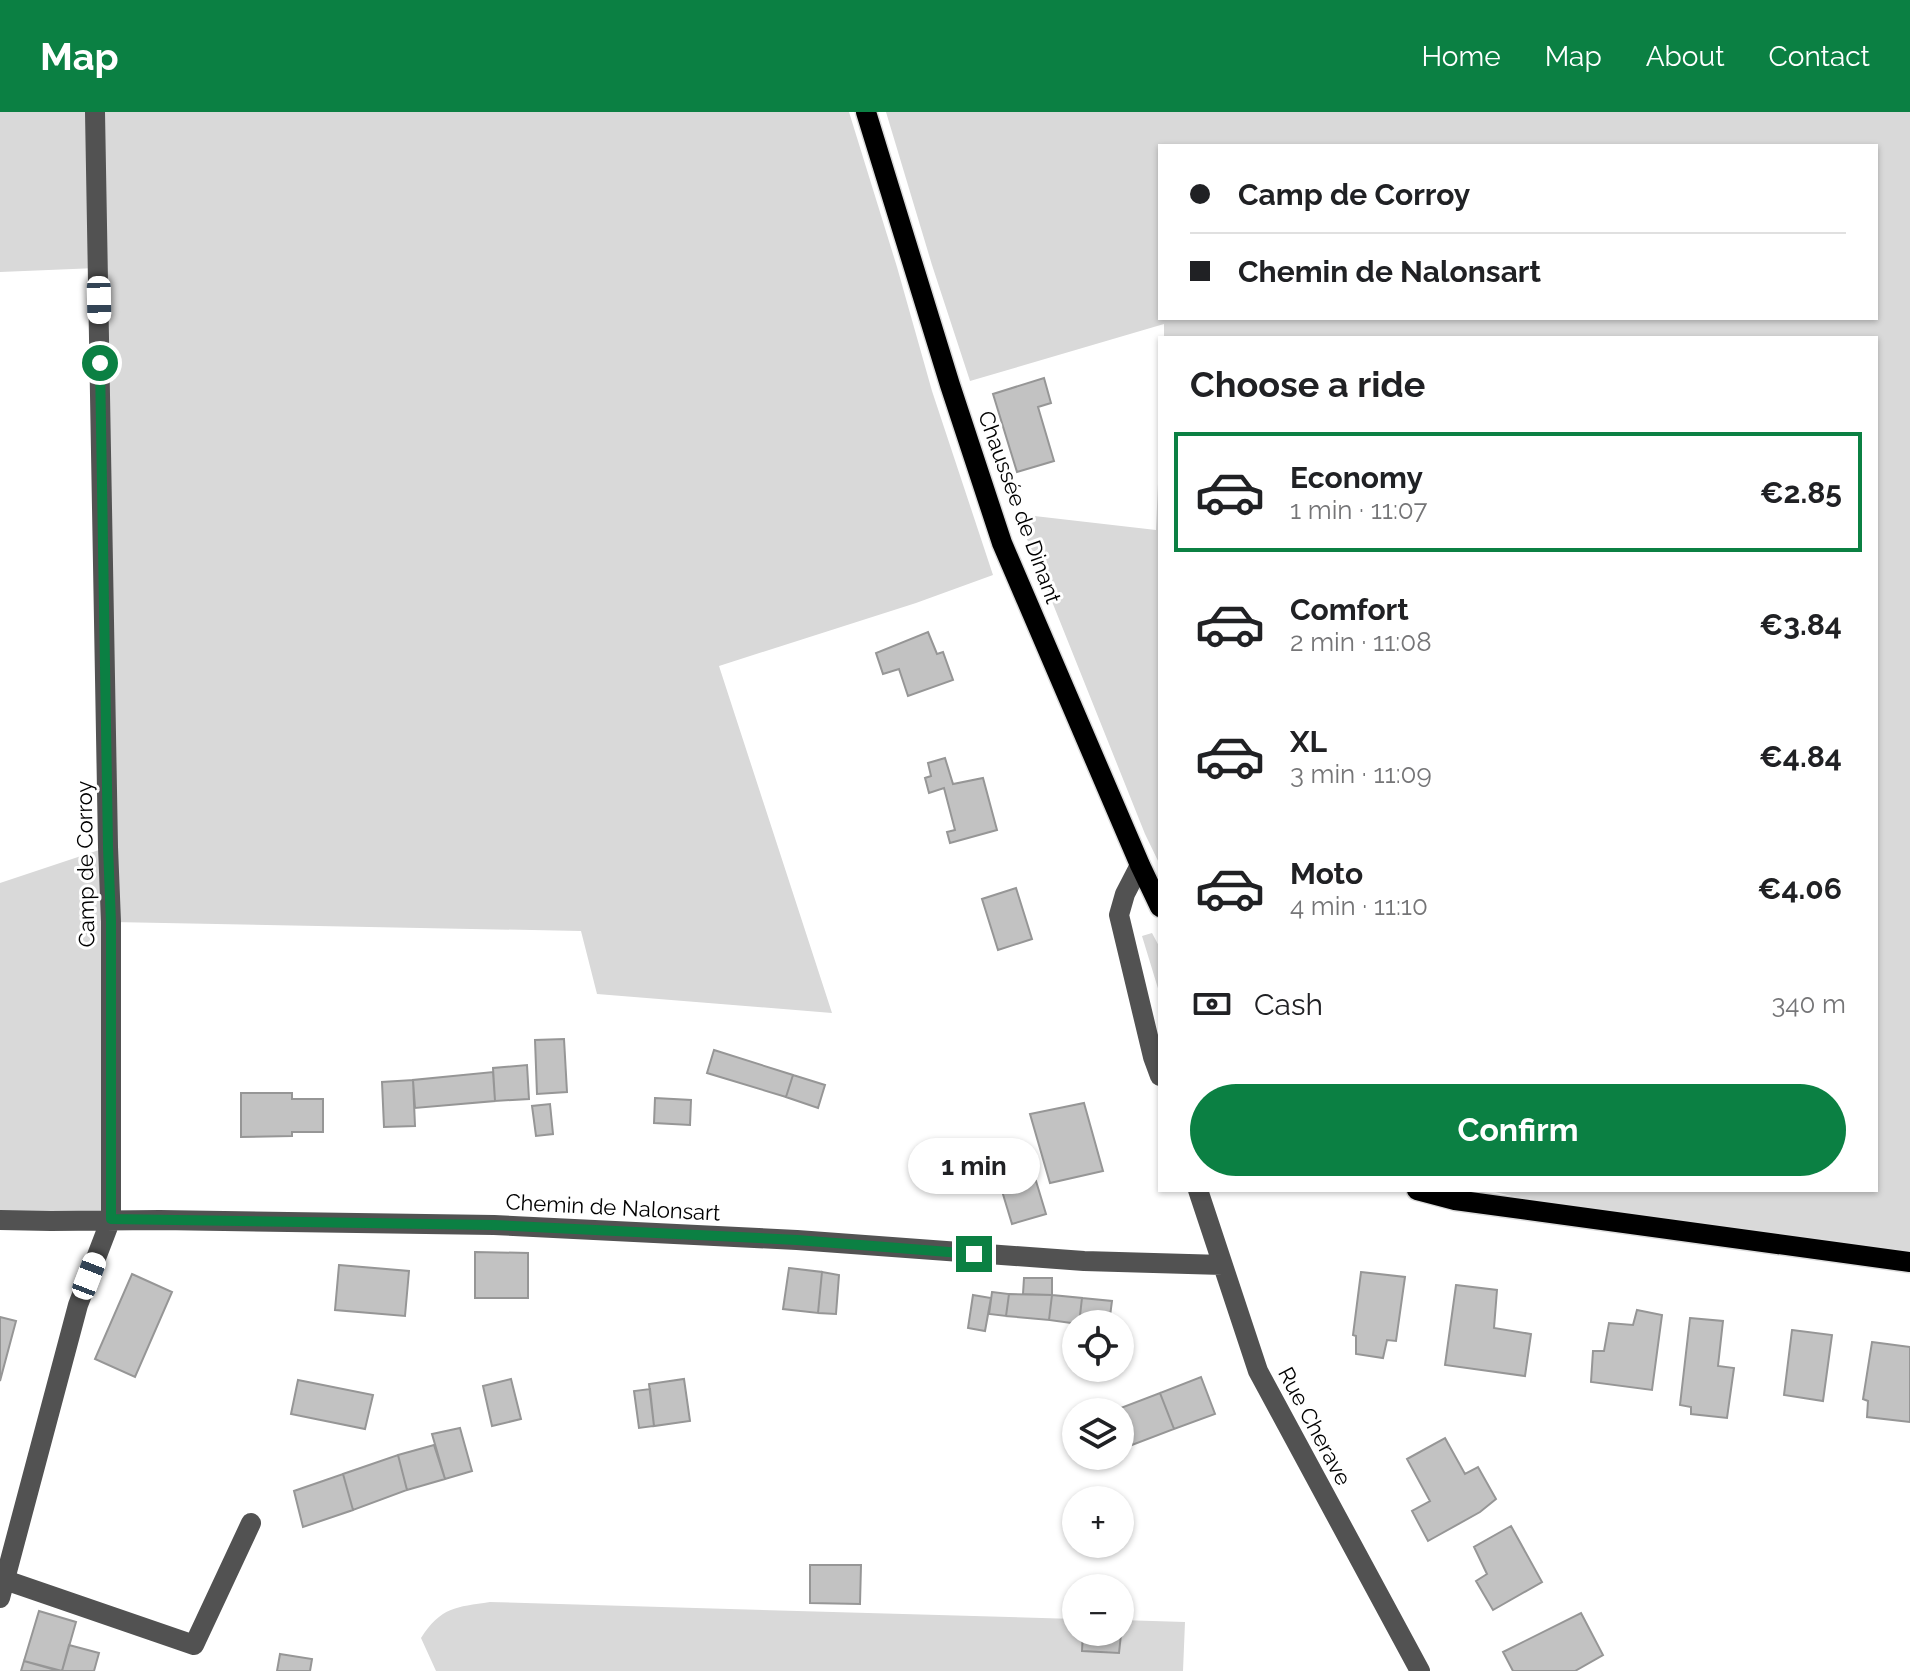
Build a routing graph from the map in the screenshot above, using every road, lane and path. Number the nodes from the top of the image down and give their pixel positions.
1 (95, 112) edge
2 (866, 112) edge
3 (1140, 865) junction
4 (1158, 903) edge
5 (1158, 1071) edge
6 (1199, 1192) edge
7 (1425, 1192) edge
8 (111, 1219) junction
9 (0, 1220) edge
10 (1910, 1262) edge
11 (1223, 1265) junction
12 (251, 1523) dead end
13 (3, 1589) edge
14 (1420, 1671) edge

1 - 8 street, Camp de Corroy
2 - 3 main road, Chaussée de Dinant
3 - 4 main road, Chaussée de Dinant
3 - 5 street
6 - 11 street, Rue Cherave
7 - 10 main road
8 - 9 street, Chemin de Nalonsart
8 - 11 street, Chemin de Nalonsart
8 - 13 street, Camp de Corroy
11 - 14 street, Rue Cherave
12 - 13 street

